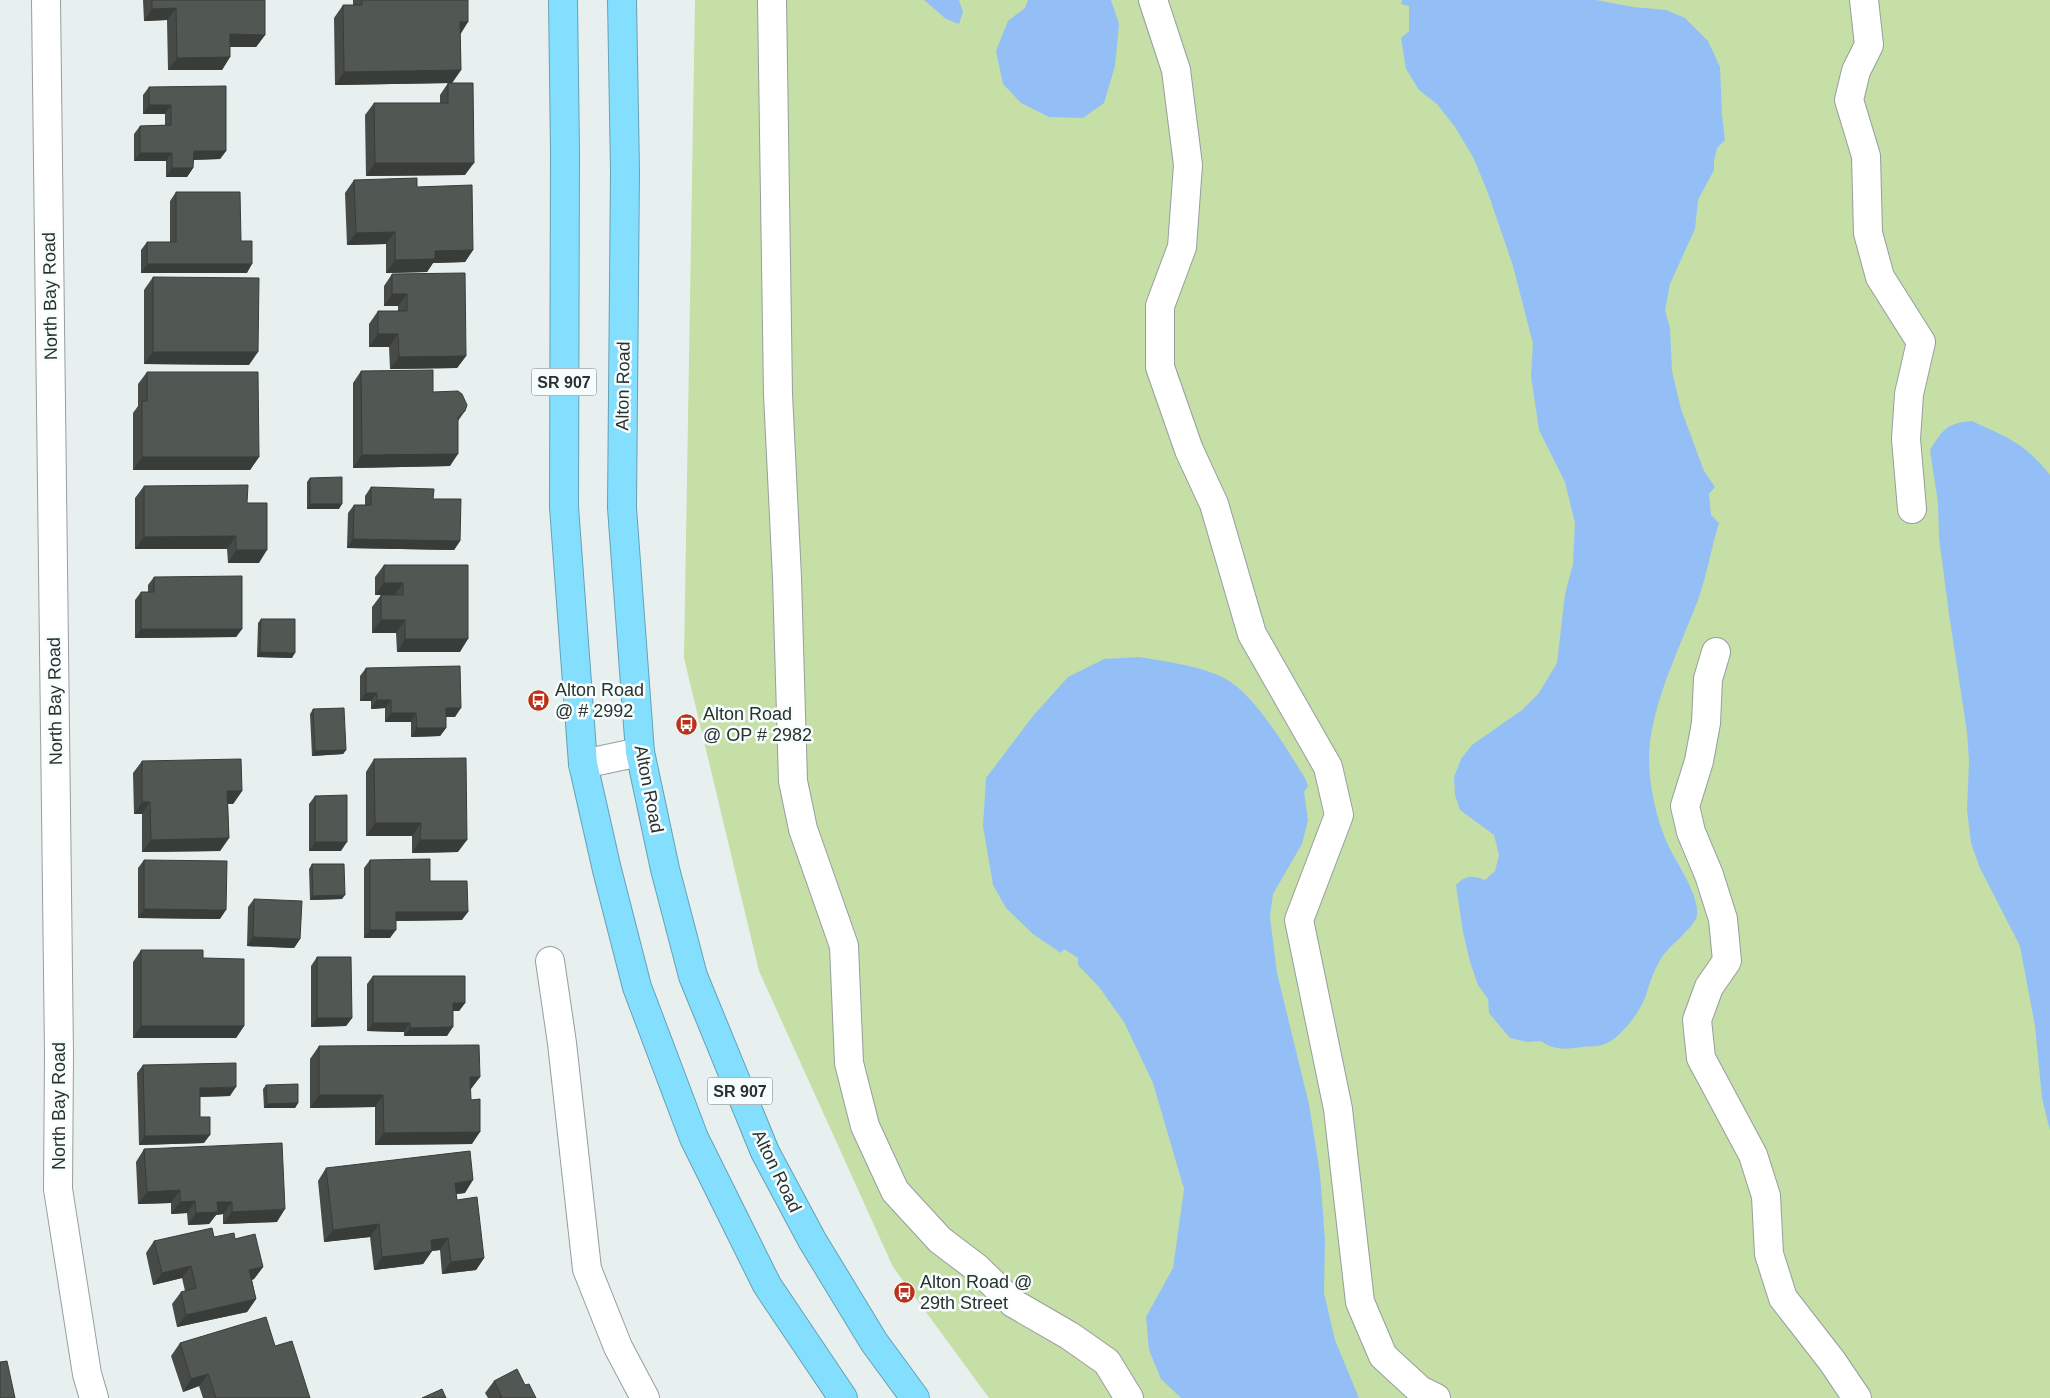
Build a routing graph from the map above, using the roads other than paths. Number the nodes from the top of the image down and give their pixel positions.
1 (46, 0) edge
2 (563, 0) edge
3 (622, 0) edge
4 (772, 0) edge
5 (1153, 0) edge
6 (1864, 0) edge
7 (1912, 509) dead end
8 (1716, 652) dead end
9 (640, 752) junction
10 (583, 764) junction
11 (550, 961) dead end
12 (94, 1398) edge
13 (645, 1398) edge
14 (843, 1398) edge
15 (915, 1398) edge
16 (1129, 1398) edge
17 (1436, 1398) edge
18 (1857, 1398) edge

1 - 12 street, North Bay Road
2 - 10 highway, SR 907
3 - 9 highway, Alton Road / SR 907
4 - 16 street
5 - 17 street
6 - 7 street
8 - 18 street
9 - 10 street
9 - 15 highway, Alton Road / SR 907
10 - 14 highway, SR 907
11 - 13 street

